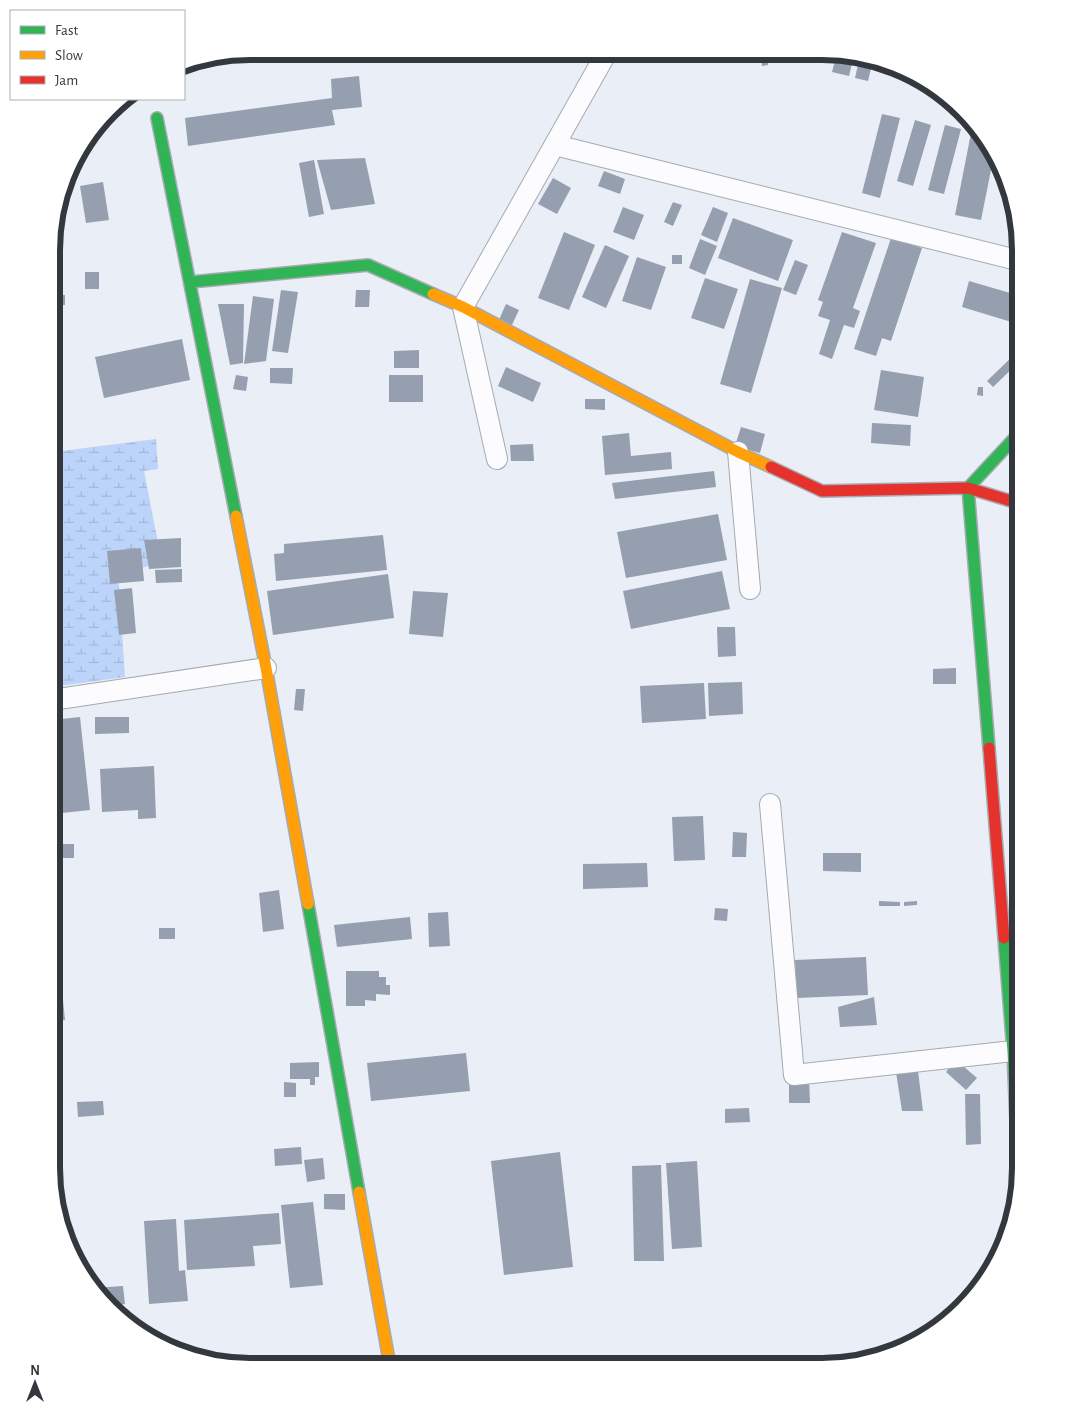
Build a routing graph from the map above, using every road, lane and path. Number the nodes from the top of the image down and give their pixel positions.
1 (603, 60) edge
2 (158, 118) dead end
3 (555, 145) junction
4 (1012, 259) edge
5 (191, 282) junction
6 (463, 307) junction
7 (1012, 441) edge
8 (738, 452) junction
9 (497, 459) dead end
10 (968, 488) junction
11 (1012, 501) edge
12 (750, 589) dead end
13 (266, 668) junction
14 (60, 699) edge
15 (770, 804) dead end
16 (1012, 1038) edge
17 (1012, 1050) edge
18 (389, 1358) edge

1 - 3 street
2 - 5 street
3 - 4 street
3 - 6 street
5 - 6 street
5 - 13 street
6 - 8 street
6 - 9 street
7 - 10 street
8 - 10 street
8 - 12 street
10 - 11 street
10 - 16 street
13 - 14 street
13 - 18 street
15 - 17 street

